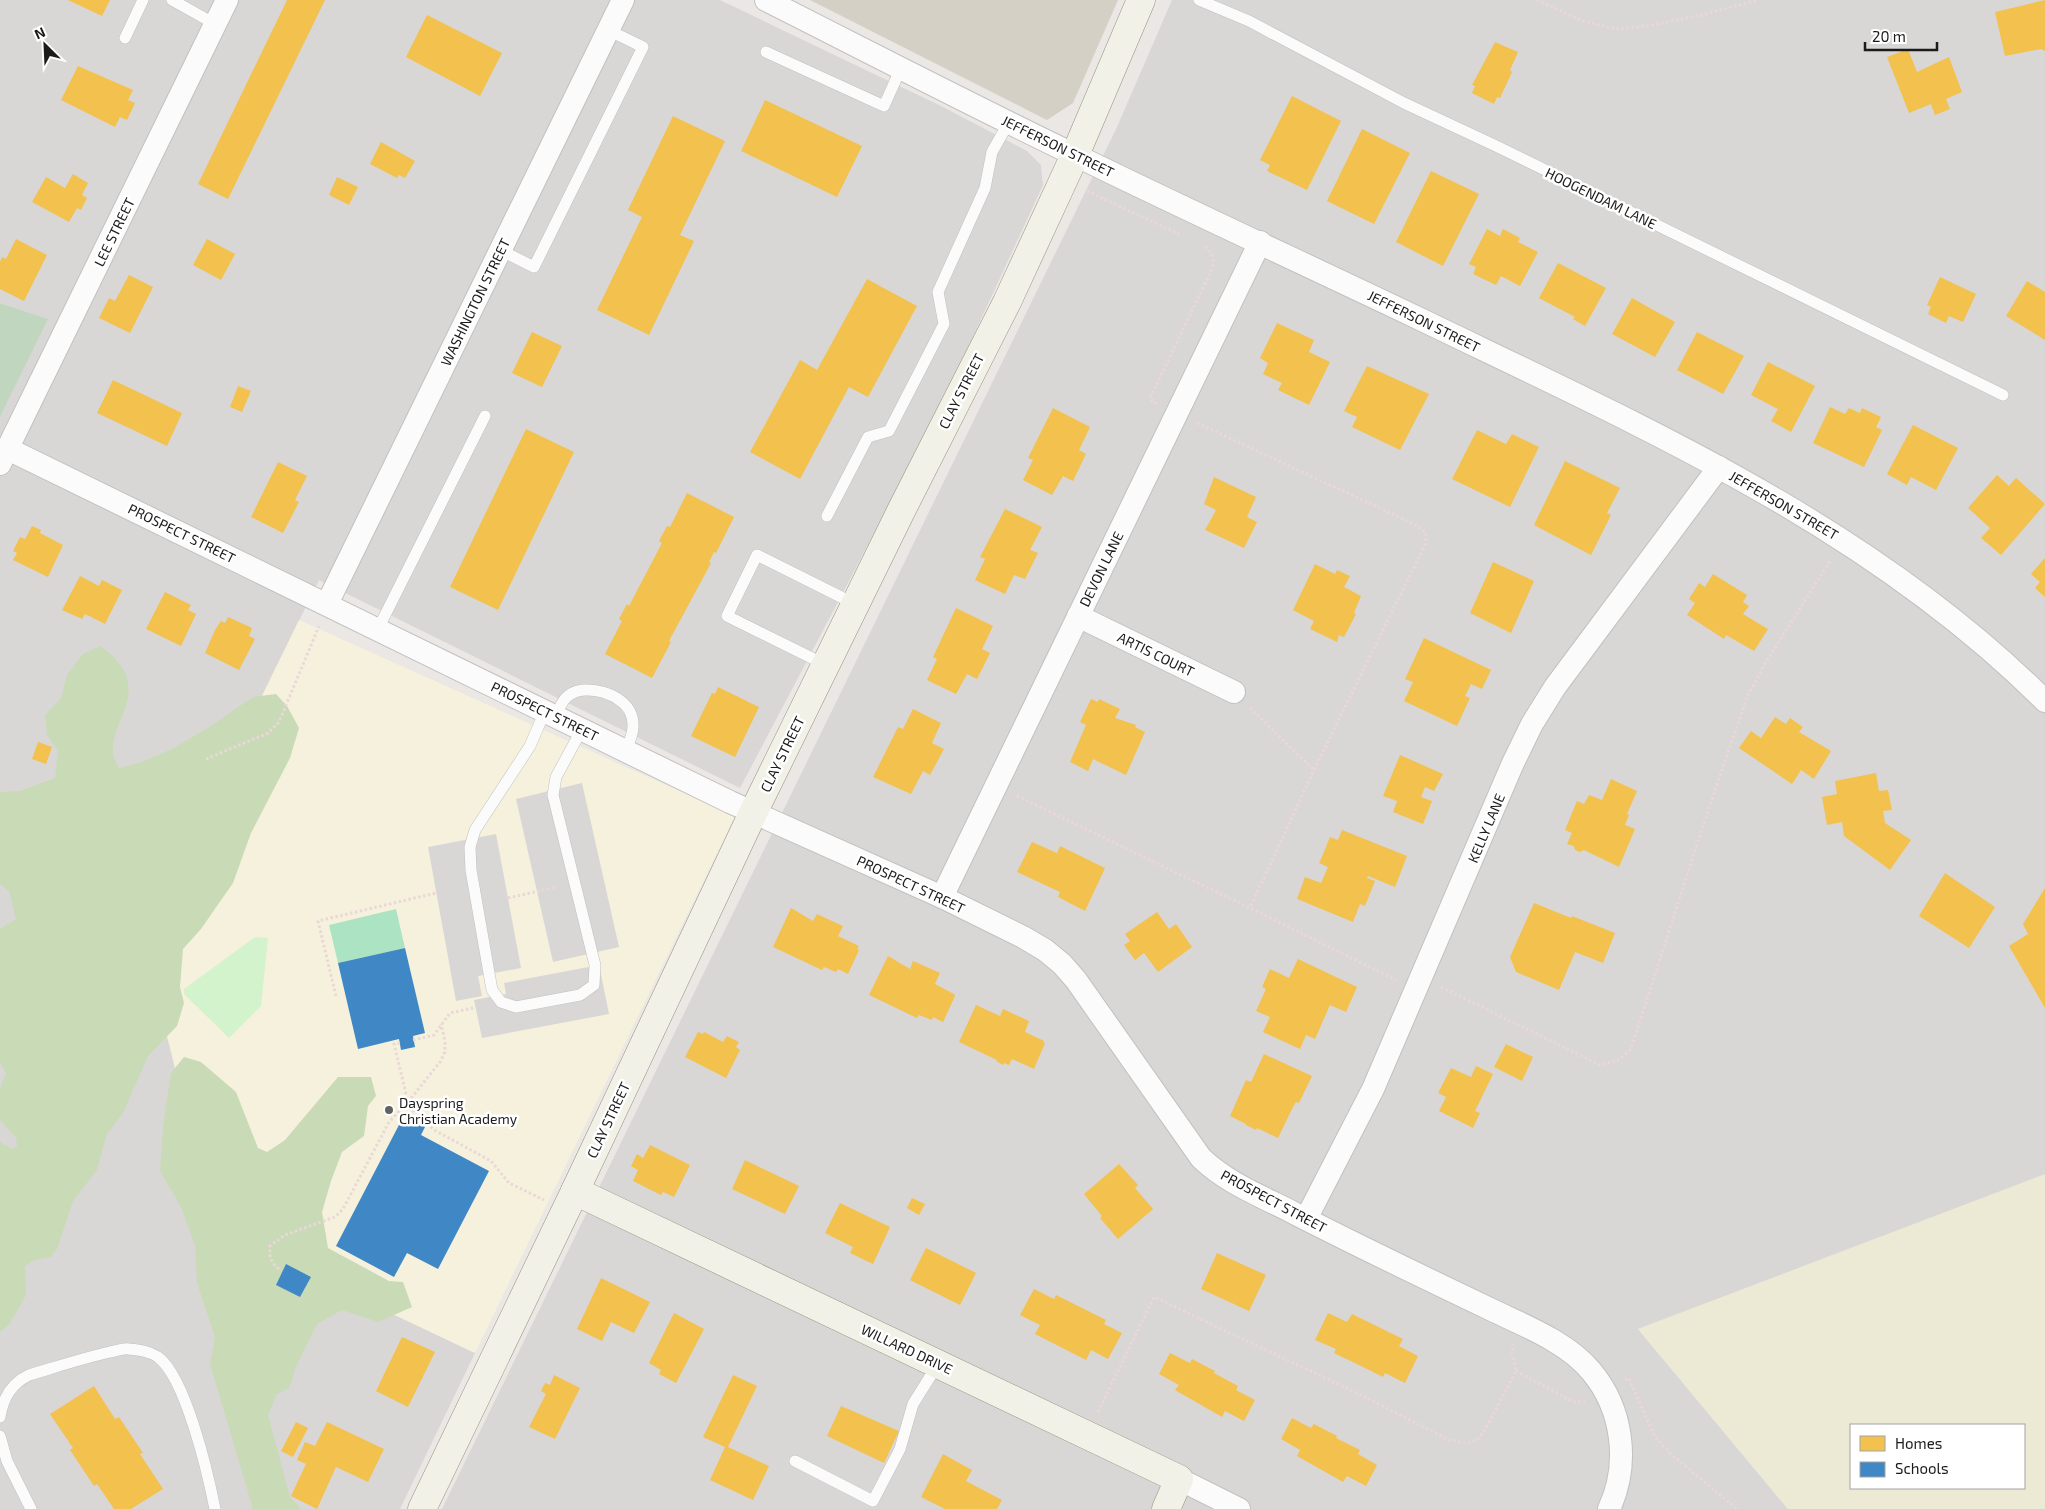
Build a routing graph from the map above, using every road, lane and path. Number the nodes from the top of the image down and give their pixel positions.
1 (143, 0) edge
2 (172, 0) edge
3 (227, 0) edge
4 (623, 0) edge
5 (766, 0) edge
6 (1141, 0) edge
7 (1199, 0) edge
8 (1537, 0) edge
9 (1758, 0) edge
10 (215, 24) junction
11 (608, 30) junction
12 (125, 38) dead end
13 (766, 52) dead end
14 (901, 68) junction
15 (1009, 122) junction
16 (1075, 155) junction
17 (1082, 189) dead end
18 (1187, 238) dead end
19 (1196, 242) dead end
20 (1260, 242) junction
21 (500, 250) junction
22 (2003, 396) dead end
23 (1177, 414) junction
24 (485, 416) dead end
25 (4, 456) edge
26 (1719, 468) junction
27 (827, 516) dead end
28 (1843, 540) junction
29 (855, 604) junction
30 (324, 613) junction
31 (1078, 616) junction
32 (378, 629) junction
33 (826, 665) junction
34 (1234, 692) joint
35 (2045, 701) edge
36 (550, 713) junction
37 (582, 729) junction
38 (626, 751) junction
39 (206, 759) dead end
40 (1314, 770) junction
41 (996, 786) junction
42 (753, 813) junction
43 (537, 892) dead end
44 (436, 893) dead end
45 (942, 897) junction
46 (508, 898) dead end
47 (1250, 908) junction
48 (1418, 986) junction
49 (336, 996) dead end
50 (473, 1008) dead end
51 (441, 1024) junction
52 (413, 1040) dead end
53 (400, 1043) dead end
54 (408, 1102) junction
55 (570, 1201) junction
56 (1306, 1219) junction
57 (279, 1269) dead end
58 (1513, 1343) dead end
59 (938, 1364) junction
60 (1516, 1371) junction
61 (1629, 1378) dead end
62 (1591, 1398) dead end
63 (0, 1416) edge
64 (1086, 1435) junction
65 (0, 1436) edge
66 (795, 1461) dead end
67 (1180, 1479) junction
68 (31, 1509) edge
69 (215, 1509) edge
70 (422, 1509) edge
71 (1166, 1509) edge
72 (1238, 1509) edge
73 (1609, 1509) edge
74 (1737, 1509) edge

1 - 12 lane
2 - 10 lane
3 - 10 street, LEE STREET
4 - 11 street, WASHINGTON STREET
5 - 14 street, JEFFERSON STREET
6 - 16 street, CLAY STREET
7 - 22 lane, HOOGENDAM LANE
8 - 9 path
10 - 25 street, LEE STREET
11 - 21 street, WASHINGTON STREET
11 - 21 lane
13 - 14 lane
14 - 15 street, JEFFERSON STREET
15 - 16 street, JEFFERSON STREET
15 - 27 lane
16 - 20 street, JEFFERSON STREET
16 - 29 street, CLAY STREET
17 - 18 path
19 - 23 path
20 - 23 street, DEVON LANE
20 - 26 street, JEFFERSON STREET
21 - 30 street, WASHINGTON STREET
23 - 31 street, DEVON LANE
23 - 40 path
24 - 32 lane
25 - 30 street, PROSPECT STREET
26 - 28 street, JEFFERSON STREET
26 - 48 street, KELLY LANE
28 - 35 street, JEFFERSON STREET
28 - 48 path
29 - 33 street, CLAY STREET
29 - 33 lane
30 - 32 street, PROSPECT STREET
30 - 39 path
31 - 34 street, ARTIS COURT
31 - 41 street, DEVON LANE
32 - 36 street, PROSPECT STREET
33 - 42 street, CLAY STREET
34 - 40 path
36 - 37 street, PROSPECT STREET
36 - 37 lane
36 - 38 lane
37 - 38 street, PROSPECT STREET
38 - 42 street, PROSPECT STREET
40 - 47 path
41 - 45 street, DEVON LANE
41 - 47 path
42 - 45 street, PROSPECT STREET
42 - 55 street, CLAY STREET
43 - 46 path
44 - 49 path
45 - 56 street, PROSPECT STREET
47 - 48 path
48 - 56 street, KELLY LANE
50 - 51 path
51 - 52 path
51 - 54 path
53 - 54 path
54 - 55 path
54 - 57 path
55 - 59 street, WILLARD DRIVE
55 - 70 street, CLAY STREET
56 - 73 street, PROSPECT STREET
58 - 60 path
59 - 64 street, WILLARD DRIVE
59 - 66 lane
60 - 62 path
60 - 64 path
61 - 74 path
63 - 69 lane
64 - 67 street, WILLARD DRIVE
65 - 68 lane
67 - 71 street
67 - 72 street, WILLARD DRIVE

